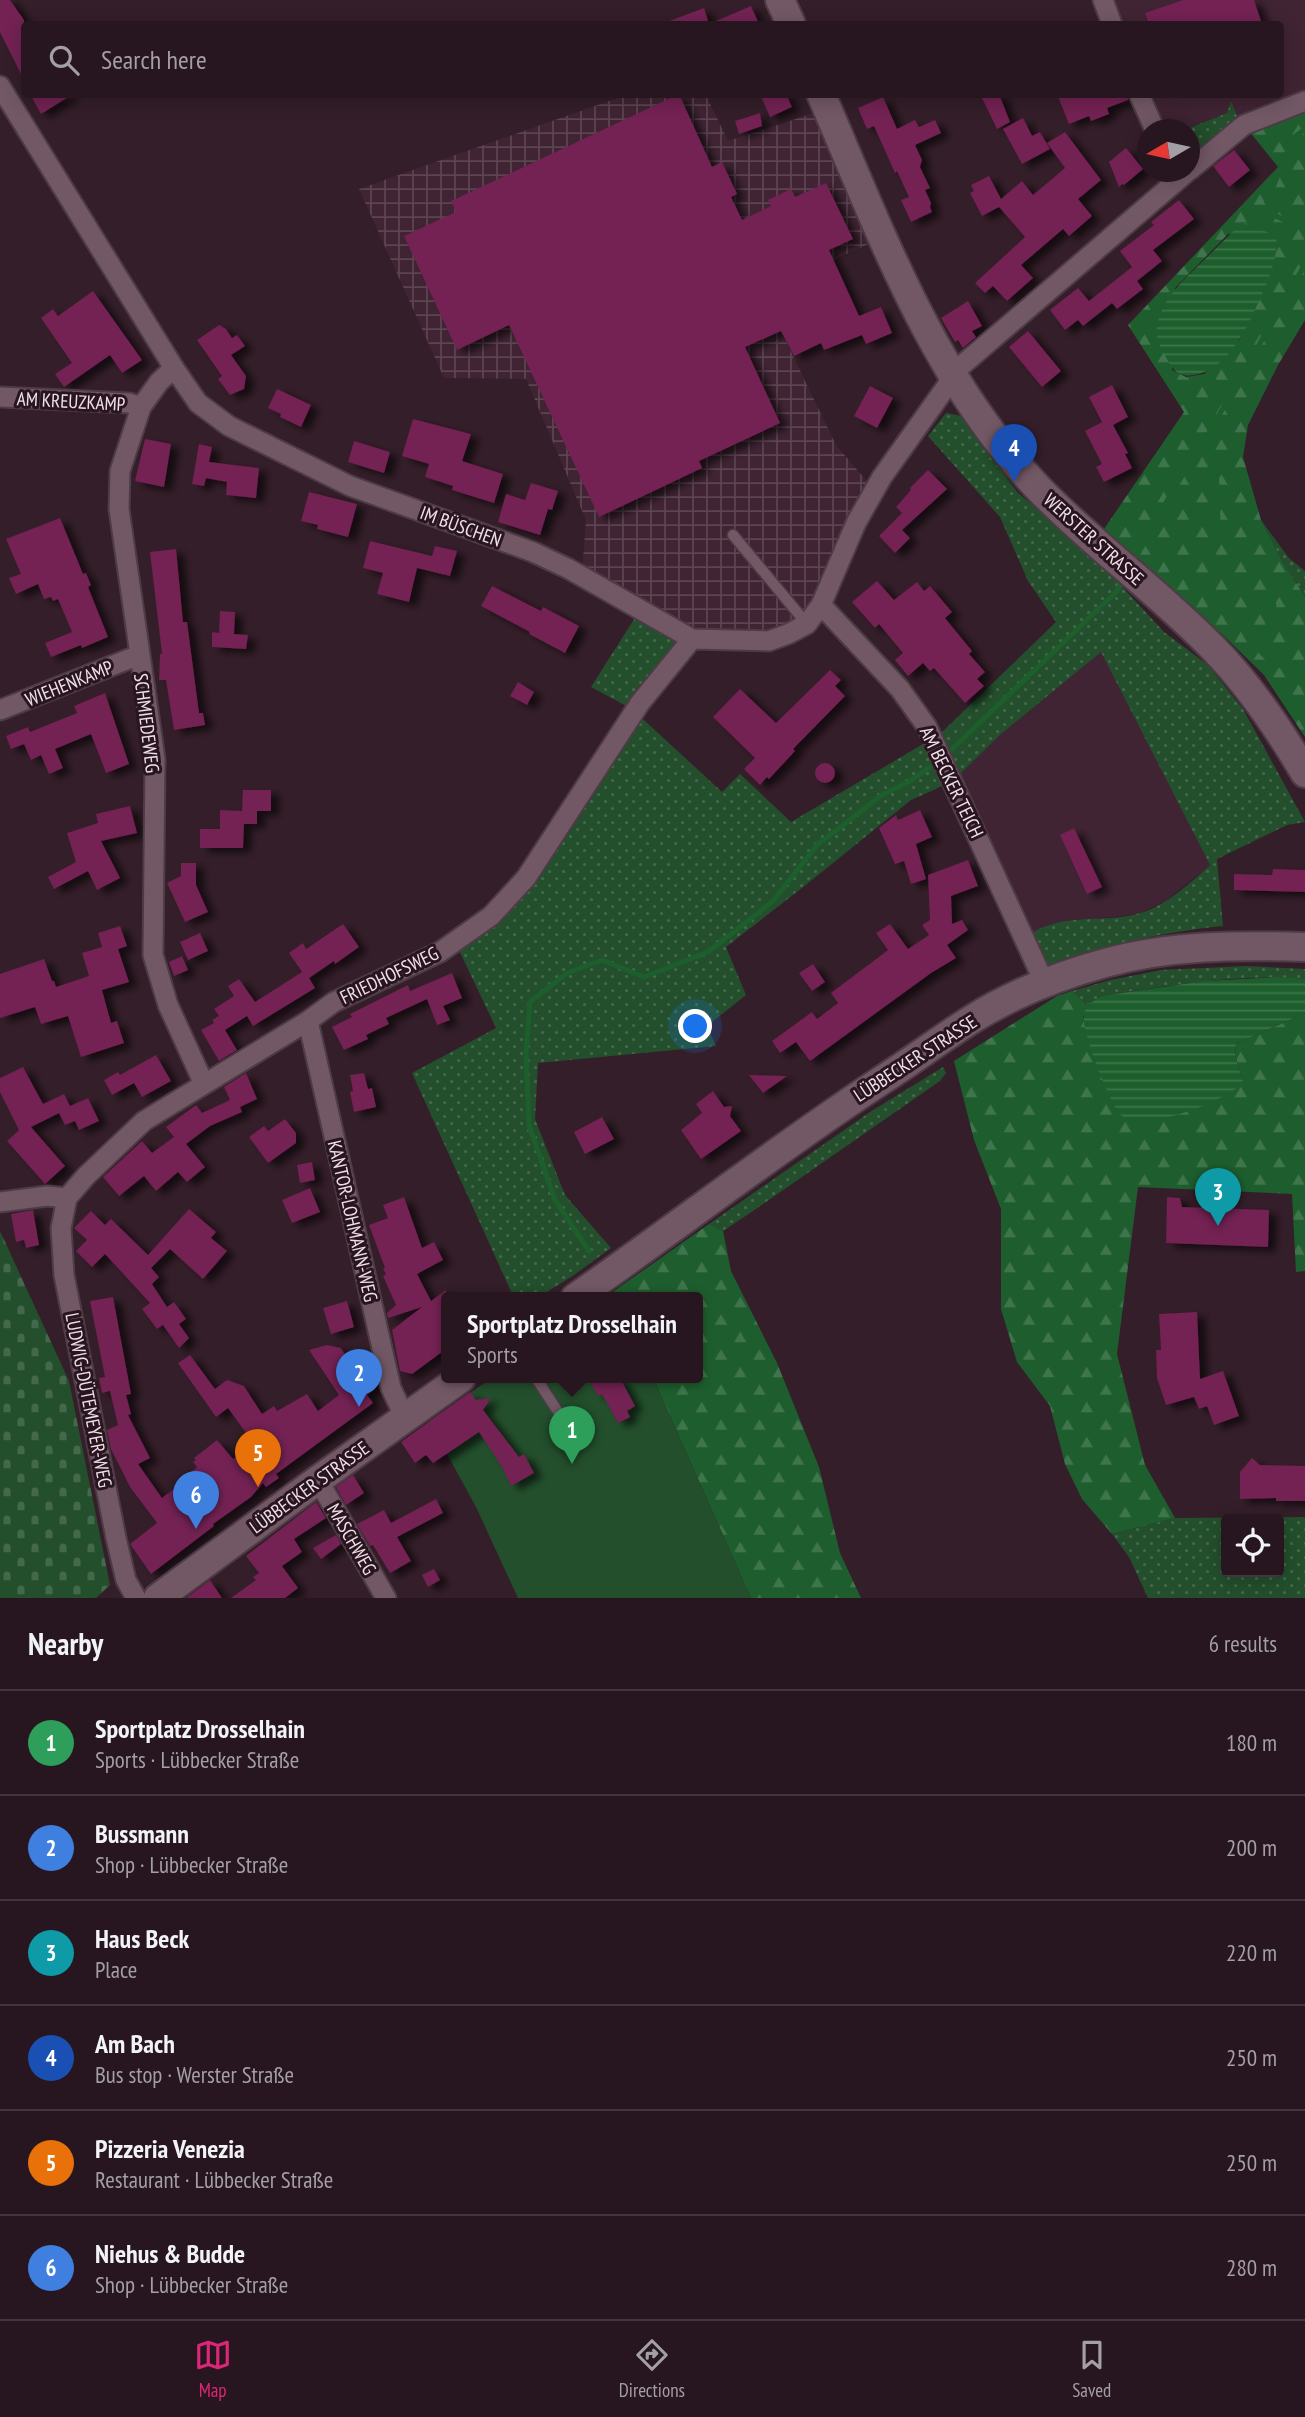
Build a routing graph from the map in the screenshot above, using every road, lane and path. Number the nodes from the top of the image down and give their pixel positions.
1 (780, 0) edge
2 (1103, 0) edge
3 (790, 21) edge
4 (1111, 21) edge
5 (0, 86) edge
6 (823, 98) edge
7 (1141, 98) edge
8 (1305, 101) edge
9 (1150, 119) edge
10 (1200, 159) edge
11 (1172, 182) edge
12 (174, 368) junction
13 (954, 376) junction
14 (0, 397) edge
15 (141, 407) junction
16 (733, 535) dead end
17 (821, 605) junction
18 (807, 624) junction
19 (692, 639) junction
20 (139, 655) junction
21 (0, 710) edge
22 (1305, 773) edge
23 (1305, 947) edge
24 (1045, 984) junction
25 (308, 1021) junction
26 (204, 1084) junction
27 (67, 1198) junction
28 (0, 1202) edge
29 (583, 1292) edge
30 (454, 1383) edge
31 (539, 1383) edge
32 (405, 1418) junction
33 (564, 1421) dead end
34 (318, 1480) junction
35 (166, 1596) edge
36 (136, 1598) edge
37 (386, 1598) edge

1 - 3 main road
2 - 4 street
5 - 12 street, IM BÜSCHEN
6 - 13 main road, WERSTER STRASSE
7 - 9 street
8 - 10 street, IM BÜSCHEN
11 - 13 street, IM BÜSCHEN
12 - 15 street, SCHMIEDEWEG
12 - 19 street, IM BÜSCHEN
13 - 17 street, IM BÜSCHEN
13 - 22 main road, WERSTER STRASSE
14 - 15 street, AM KREUZKAMP
15 - 20 street, SCHMIEDEWEG
16 - 18 lane
17 - 18 street, IM BÜSCHEN
17 - 24 street, AM BECKER TEICH
18 - 19 street, IM BÜSCHEN
19 - 25 street, FRIEDHOFSWEG
20 - 21 street, WIEHENKAMP
20 - 26 street, SCHMIEDEWEG
23 - 24 main road, LÜBBECKER STRASSE
24 - 29 main road, LÜBBECKER STRASSE
25 - 26 street, FRIEDHOFSWEG
25 - 32 street, KANTOR-LOHMANN-WEG
26 - 27 street, FRIEDHOFSWEG
27 - 28 street
27 - 36 street, LUDWIG-DÜTEMEYER-WEG
30 - 32 main road, LÜBBECKER STRASSE
31 - 33 lane
32 - 34 main road, LÜBBECKER STRASSE
34 - 35 main road, LÜBBECKER STRASSE
34 - 37 street, MASCHWEG

